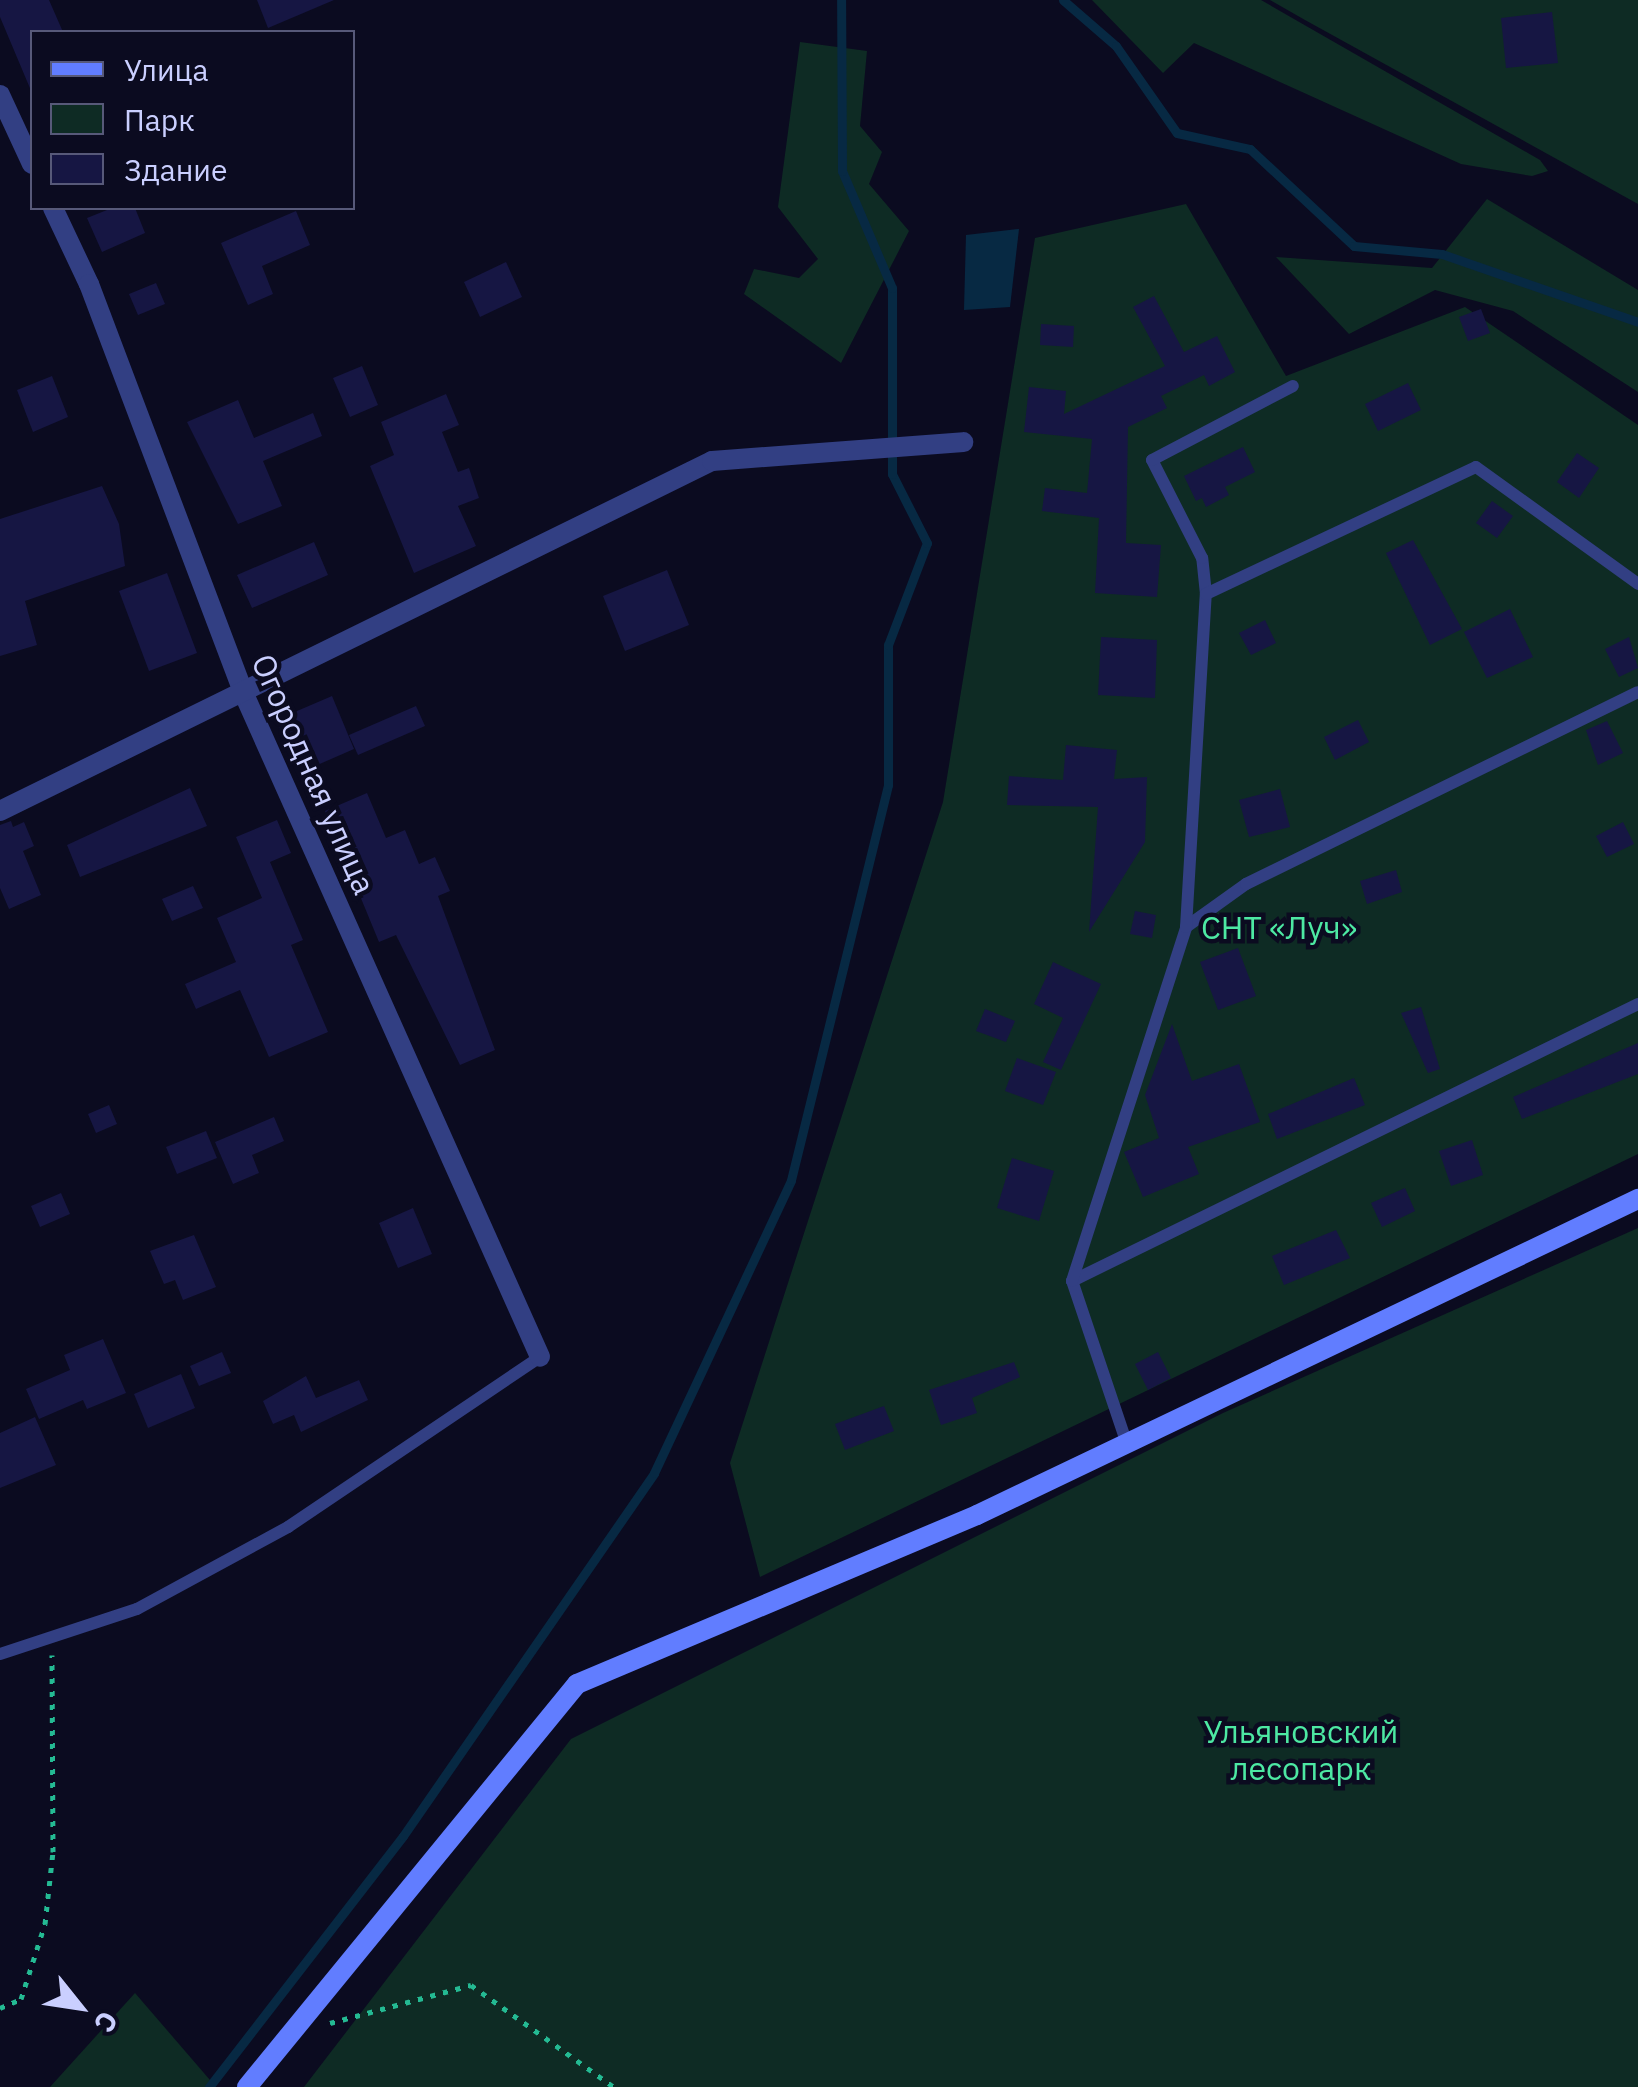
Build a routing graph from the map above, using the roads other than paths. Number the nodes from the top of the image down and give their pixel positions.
1 (0, 95) edge
2 (30, 160) edge
3 (54, 210) edge
4 (1293, 386) dead end
5 (963, 442) dead end
6 (1638, 584) edge
7 (1206, 594) junction
8 (243, 692) junction
9 (1638, 692) edge
10 (0, 811) edge
11 (1186, 927) junction
12 (1638, 1004) edge
13 (1638, 1199) edge
14 (1072, 1281) junction
15 (540, 1357) joint
16 (1126, 1444) junction
17 (0, 1654) edge
18 (247, 2087) edge

1 - 2 street
3 - 8 street, Огородная улица
4 - 7 lane
5 - 8 street
6 - 7 lane
7 - 11 lane
8 - 10 street
8 - 15 street, Огородная улица
9 - 11 lane
11 - 14 lane
12 - 14 lane
13 - 16 street
14 - 16 lane
15 - 17 lane
16 - 18 street

